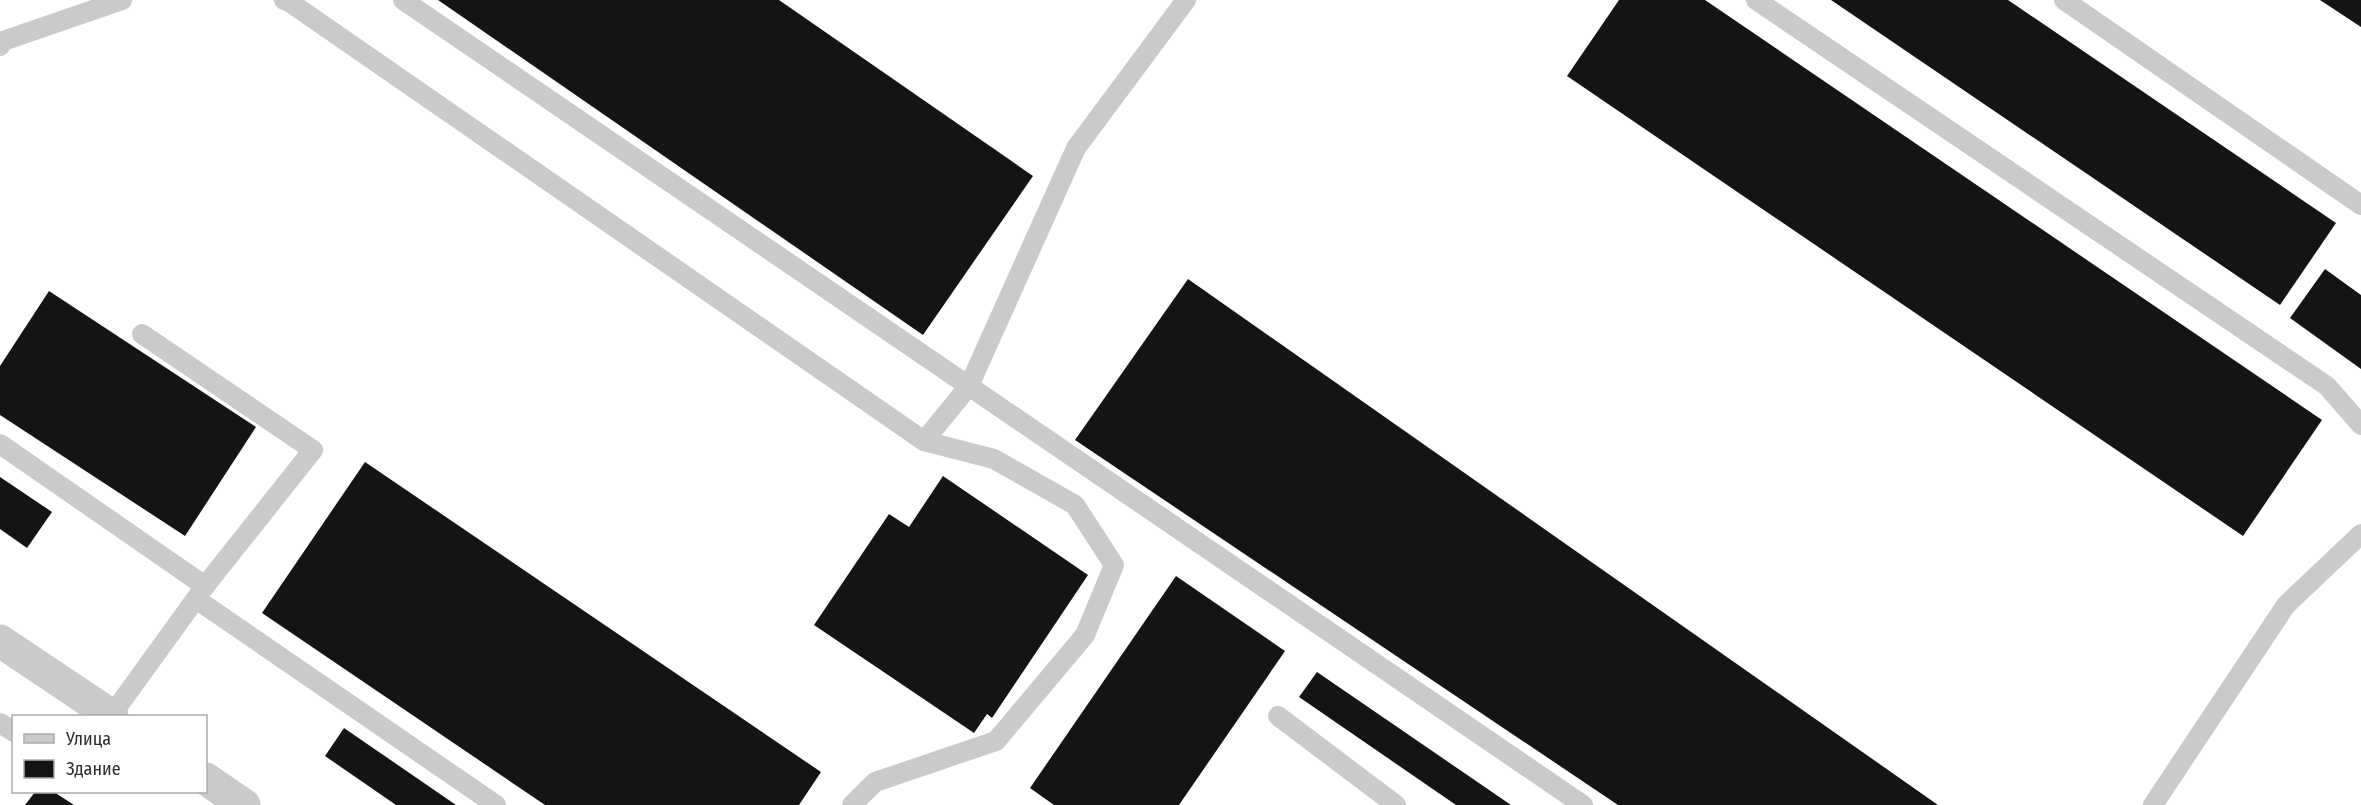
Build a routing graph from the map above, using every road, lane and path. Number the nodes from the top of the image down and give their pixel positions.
1 (122, 0) edge
2 (284, 0) edge
3 (403, 0) edge
4 (1186, 0) edge
5 (1756, 0) edge
6 (2064, 0) edge
7 (0, 46) edge
8 (2361, 205) edge
9 (142, 334) dead end
10 (969, 386) junction
11 (2361, 425) edge
12 (924, 441) junction
13 (0, 444) edge
14 (2361, 534) edge
15 (201, 593) junction
16 (0, 641) edge
17 (111, 715) edge
18 (113, 715) edge
19 (1278, 716) dead end
20 (207, 780) edge
21 (244, 805) edge
22 (496, 805) edge
23 (852, 805) edge
24 (1396, 805) edge
25 (1584, 805) edge
26 (2153, 805) edge

1 - 7 lane
2 - 12 lane
3 - 10 lane
4 - 10 lane
5 - 11 lane
6 - 8 lane
9 - 15 lane
10 - 12 lane
10 - 25 lane
12 - 23 lane
13 - 15 lane
14 - 26 lane
15 - 18 lane
15 - 22 lane
16 - 17 street
19 - 24 lane
20 - 21 street

